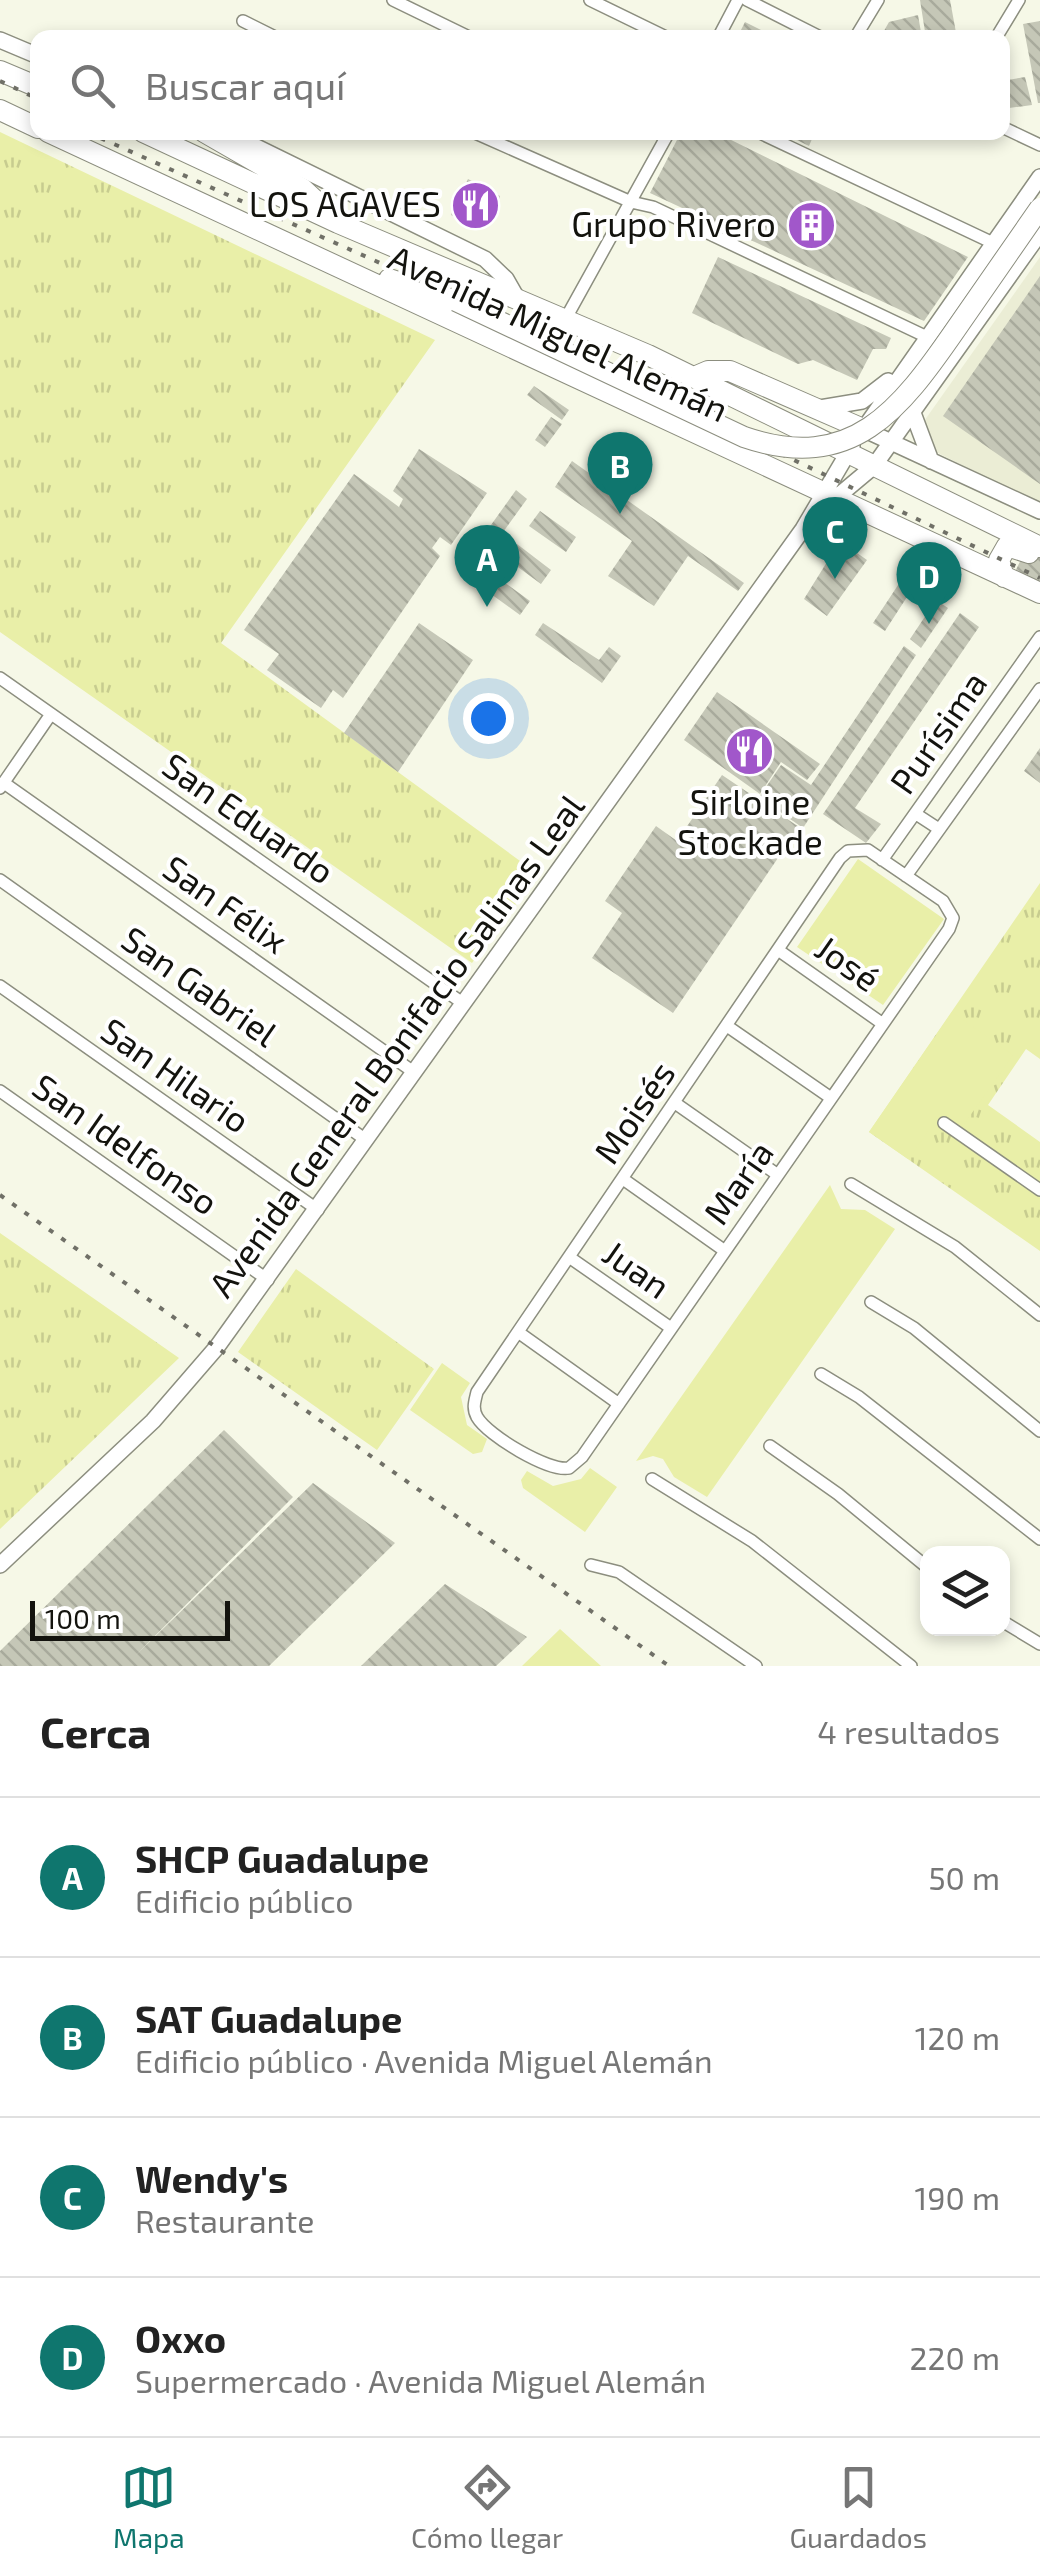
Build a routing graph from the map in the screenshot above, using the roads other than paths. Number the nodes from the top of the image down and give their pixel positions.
1 (393, 0) edge
2 (590, 0) edge
3 (738, 0) edge
4 (747, 0) edge
5 (878, 0) edge
6 (1019, 0) edge
7 (243, 21) dead end
8 (261, 30) edge
9 (455, 30) edge
10 (652, 30) edge
11 (722, 30) edge
12 (806, 30) edge
13 (859, 30) edge
14 (1001, 30) edge
15 (0, 40) edge
16 (30, 53) edge
17 (0, 71) edge
18 (30, 84) edge
19 (0, 110) edge
20 (30, 124) edge
21 (1010, 131) edge
22 (65, 140) edge
23 (161, 140) edge
24 (218, 140) edge
25 (242, 140) edge
26 (492, 140) edge
27 (665, 140) edge
28 (775, 140) edge
29 (1040, 145) edge
30 (1040, 177) edge
31 (630, 202) junction
32 (1040, 208) edge
33 (338, 223) junction
34 (1040, 233) edge
35 (991, 242) junction
36 (306, 252) junction
37 (520, 303) junction
38 (566, 318) junction
39 (925, 341) junction
40 (902, 376) junction
41 (694, 378) junction
42 (932, 387) junction
43 (756, 408) junction
44 (818, 408) junction
45 (913, 413) junction
46 (863, 430) junction
47 (891, 443) junction
48 (728, 450) junction
49 (847, 452) junction
50 (932, 461) junction
51 (874, 466) junction
52 (828, 496) junction
53 (1040, 512) edge
54 (1040, 547) edge
55 (1040, 557) edge
56 (1004, 576) junction
57 (1040, 593) edge
58 (1040, 637) edge
59 (0, 678) edge
60 (1040, 689) edge
61 (51, 714) junction
62 (2, 786) edge
63 (916, 814) junction
64 (939, 829) junction
65 (882, 860) junction
66 (906, 876) junction
67 (0, 880) edge
68 (778, 950) junction
69 (0, 986) edge
70 (464, 1004) junction
71 (883, 1024) junction
72 (727, 1026) junction
73 (415, 1072) junction
74 (0, 1090) edge
75 (831, 1098) junction
76 (674, 1103) junction
77 (944, 1123) dead end
78 (366, 1140) junction
79 (778, 1175) junction
80 (623, 1179) junction
81 (850, 1184) dead end
82 (1040, 1190) edge
83 (318, 1210) junction
84 (725, 1251) junction
85 (570, 1257) junction
86 (268, 1280) junction
87 (871, 1302) dead end
88 (1040, 1315) edge
89 (672, 1328) junction
90 (518, 1332) junction
91 (821, 1374) dead end
92 (619, 1404) junction
93 (1040, 1431) edge
94 (770, 1446) dead end
95 (562, 1470) joint
96 (652, 1479) dead end
97 (1040, 1539) edge
98 (920, 1561) edge
99 (0, 1565) edge
100 (591, 1565) dead end
101 (1010, 1626) edge
102 (1040, 1644) edge
103 (756, 1666) edge
104 (911, 1666) edge

1 - 9 street
2 - 10 street
3 - 11 street
4 - 12 street
5 - 13 street
6 - 14 street
7 - 8 street
15 - 16 street
17 - 18 highway
19 - 20 highway
21 - 29 street
22 - 36 highway, Avenida Miguel Alemán
23 - 33 highway, Avenida Miguel Alemán
24 - 33 highway
25 - 37 street, Avenida Miguel Alemán
26 - 31 street
27 - 31 street
28 - 35 street
30 - 35 street, Avenida General Bonifacio Salinas Leal
31 - 38 street
31 - 39 street
32 - 36 highway, bridge
33 - 37 highway, Avenida Miguel Alemán
34 - 42 street, Avenida General Bonifacio Salinas Leal
35 - 39 street, Avenida General Bonifacio Salinas Leal
36 - 48 highway, Avenida Miguel Alemán
37 - 38 highway, Avenida Miguel Alemán
38 - 41 highway, Avenida Miguel Alemán
39 - 40 street, Avenida General Bonifacio Salinas Leal
39 - 44 street
40 - 42 street
40 - 46 street, Avenida General Bonifacio Salinas Leal
41 - 43 highway, Avenida Miguel Alemán
41 - 44 highway
42 - 45 street, Avenida General Bonifacio Salinas Leal
43 - 48 highway
43 - 49 highway, Avenida Miguel Alemán
44 - 46 highway
45 - 47 street, Avenida General Bonifacio Salinas Leal
45 - 50 street
46 - 47 street
46 - 49 street, Avenida General Bonifacio Salinas Leal
47 - 50 street
47 - 51 street, Avenida General Bonifacio Salinas Leal
48 - 52 highway, Avenida Miguel Alemán
49 - 51 highway, Avenida Miguel Alemán
49 - 52 street, Avenida General Bonifacio Salinas Leal
50 - 53 street
51 - 52 street, Avenida General Bonifacio Salinas Leal
51 - 54 highway, Avenida Miguel Alemán
52 - 56 highway, Avenida Miguel Alemán
52 - 70 street, Avenida General Bonifacio Salinas Leal
55 - 56 highway
56 - 57 highway, Avenida Miguel Alemán
58 - 63 street, Purísima
59 - 61 street, San Eduardo
60 - 64 street, Purísima
61 - 62 street
61 - 70 street, San Eduardo
62 - 73 street, San Félix
63 - 64 street
63 - 65 street, Purísima
64 - 66 street, Purísima
65 - 66 street
65 - 68 street, Moisés
66 - 71 street, María
67 - 78 street, San Gabriel
68 - 71 street, José
68 - 72 street, Moisés
69 - 83 street, San Hilario
70 - 73 street, Avenida General Bonifacio Salinas Leal
71 - 75 street, María
72 - 75 street
72 - 76 street, Moisés
73 - 78 street, Avenida General Bonifacio Salinas Leal
74 - 86 street, San Idelfonso
75 - 79 street, María
76 - 79 street
76 - 80 street, Moisés
77 - 82 street
78 - 83 street, Avenida General Bonifacio Salinas Leal
79 - 84 street, María
80 - 84 street
80 - 85 street, Moisés
81 - 88 street
83 - 86 street, Avenida General Bonifacio Salinas Leal
84 - 89 street, María
85 - 89 street, Juan
85 - 90 street, Moisés
86 - 99 street, Avenida General Bonifacio Salinas Leal
87 - 93 street
89 - 92 street, María
90 - 92 street
90 - 95 street, Moisés
91 - 97 street
92 - 95 street, María
94 - 98 street
96 - 104 street
100 - 103 street
101 - 102 street

